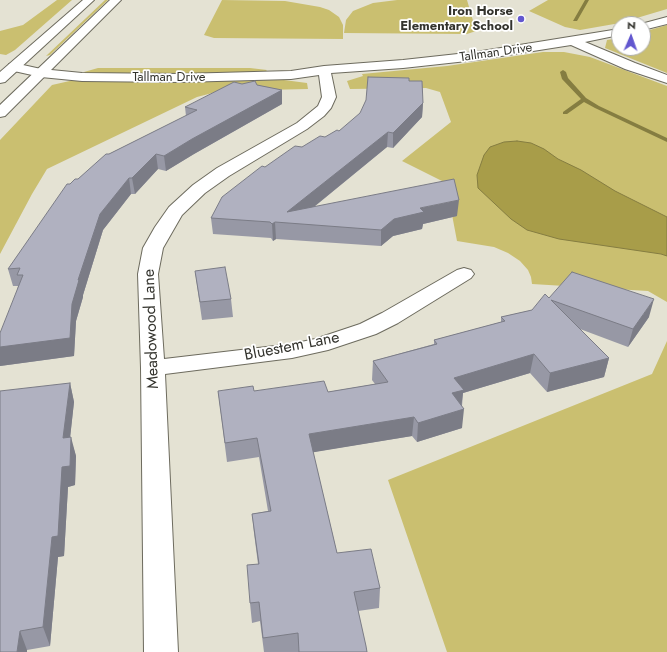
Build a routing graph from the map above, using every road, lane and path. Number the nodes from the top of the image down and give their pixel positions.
1 (89, 0) edge
2 (116, 0) edge
3 (667, 20) edge
4 (651, 24) edge
5 (611, 34) edge
6 (572, 41) junction
7 (51, 63) junction
8 (73, 64) dead end
9 (195, 65) dead end
10 (0, 66) edge
11 (14, 66) junction
12 (324, 70) junction
13 (41, 73) junction
14 (0, 79) edge
15 (667, 79) edge
16 (0, 113) edge
17 (464, 274) dead end
18 (153, 368) junction
19 (161, 652) edge

1 - 11 street
2 - 7 street
3 - 4 street
5 - 6 street, Tallman Drive
6 - 12 street, Tallman Drive
6 - 15 street
7 - 8 street, Tallman Drive
7 - 11 street, Tallman Drive
7 - 13 street
9 - 12 street, Tallman Drive
10 - 11 street, Tallman Drive
11 - 13 street, Tallman Drive
11 - 14 street
12 - 13 street, Tallman Drive
12 - 18 street, Meadowood Lane
13 - 16 street
17 - 18 street, Bluestem Lane
18 - 19 street, Meadowood Lane

